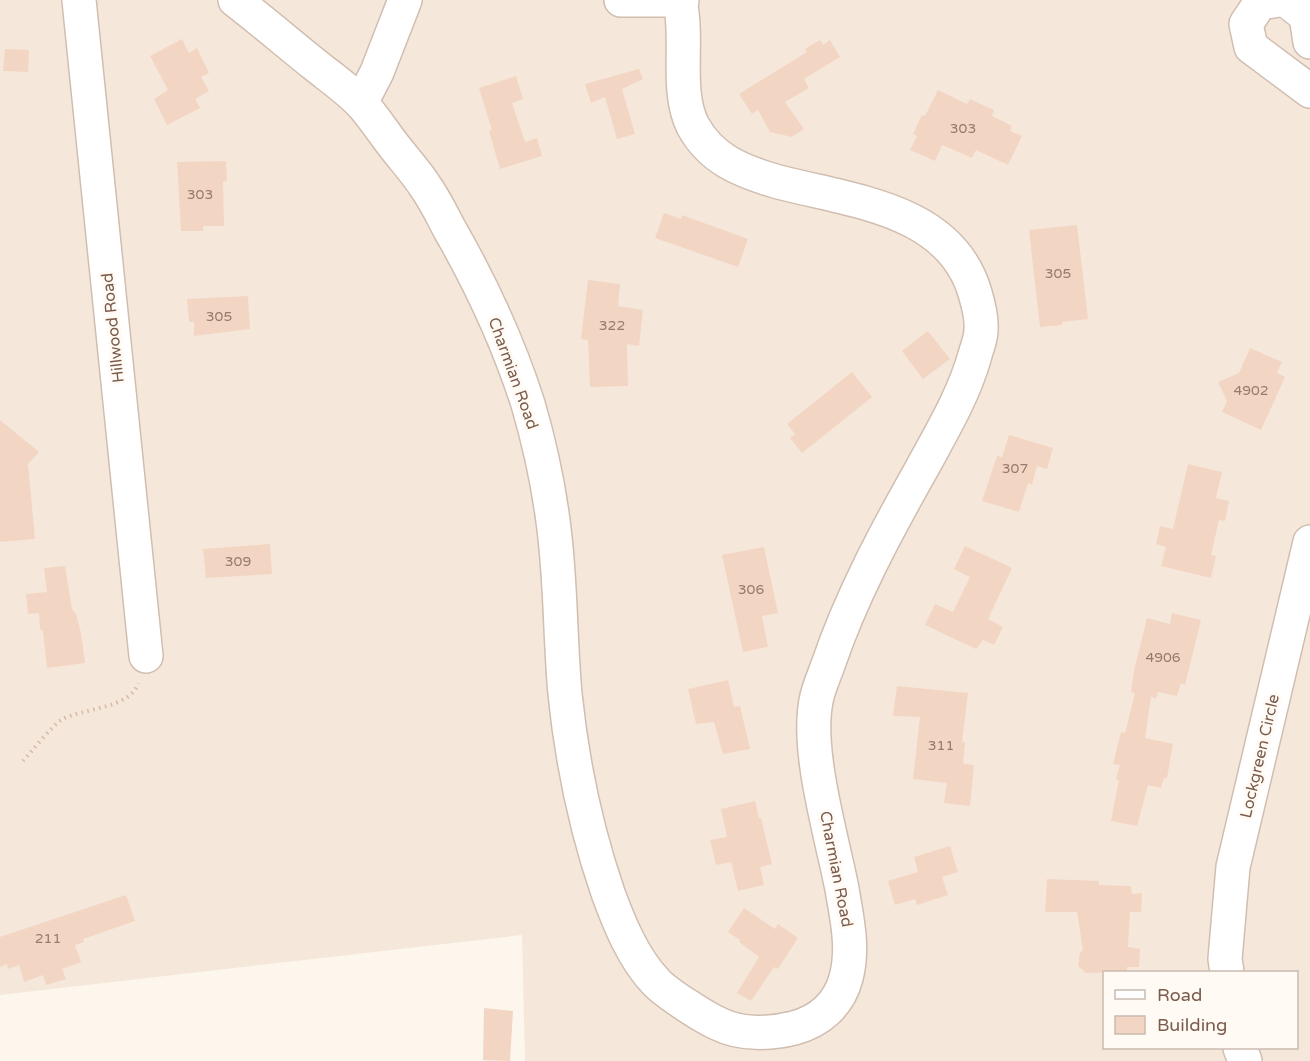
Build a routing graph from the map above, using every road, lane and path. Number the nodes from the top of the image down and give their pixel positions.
1 (79, 0) edge
2 (235, 0) edge
3 (405, 0) edge
4 (621, 0) edge
5 (1279, 0) edge
6 (1286, 0) edge
7 (681, 1) edge
8 (1310, 42) edge
9 (1306, 76) edge
10 (361, 103) junction
11 (1310, 542) edge
12 (146, 656) joint
13 (23, 761) dead end
14 (1227, 971) edge

1 - 12 street, Hillwood Road
2 - 10 street, Charmian Road
3 - 10 street
4 - 7 street, Charmian Road
5 - 9 street
6 - 8 street
7 - 10 street, Charmian Road
11 - 14 street, Lockgreen Circle
12 - 13 path

